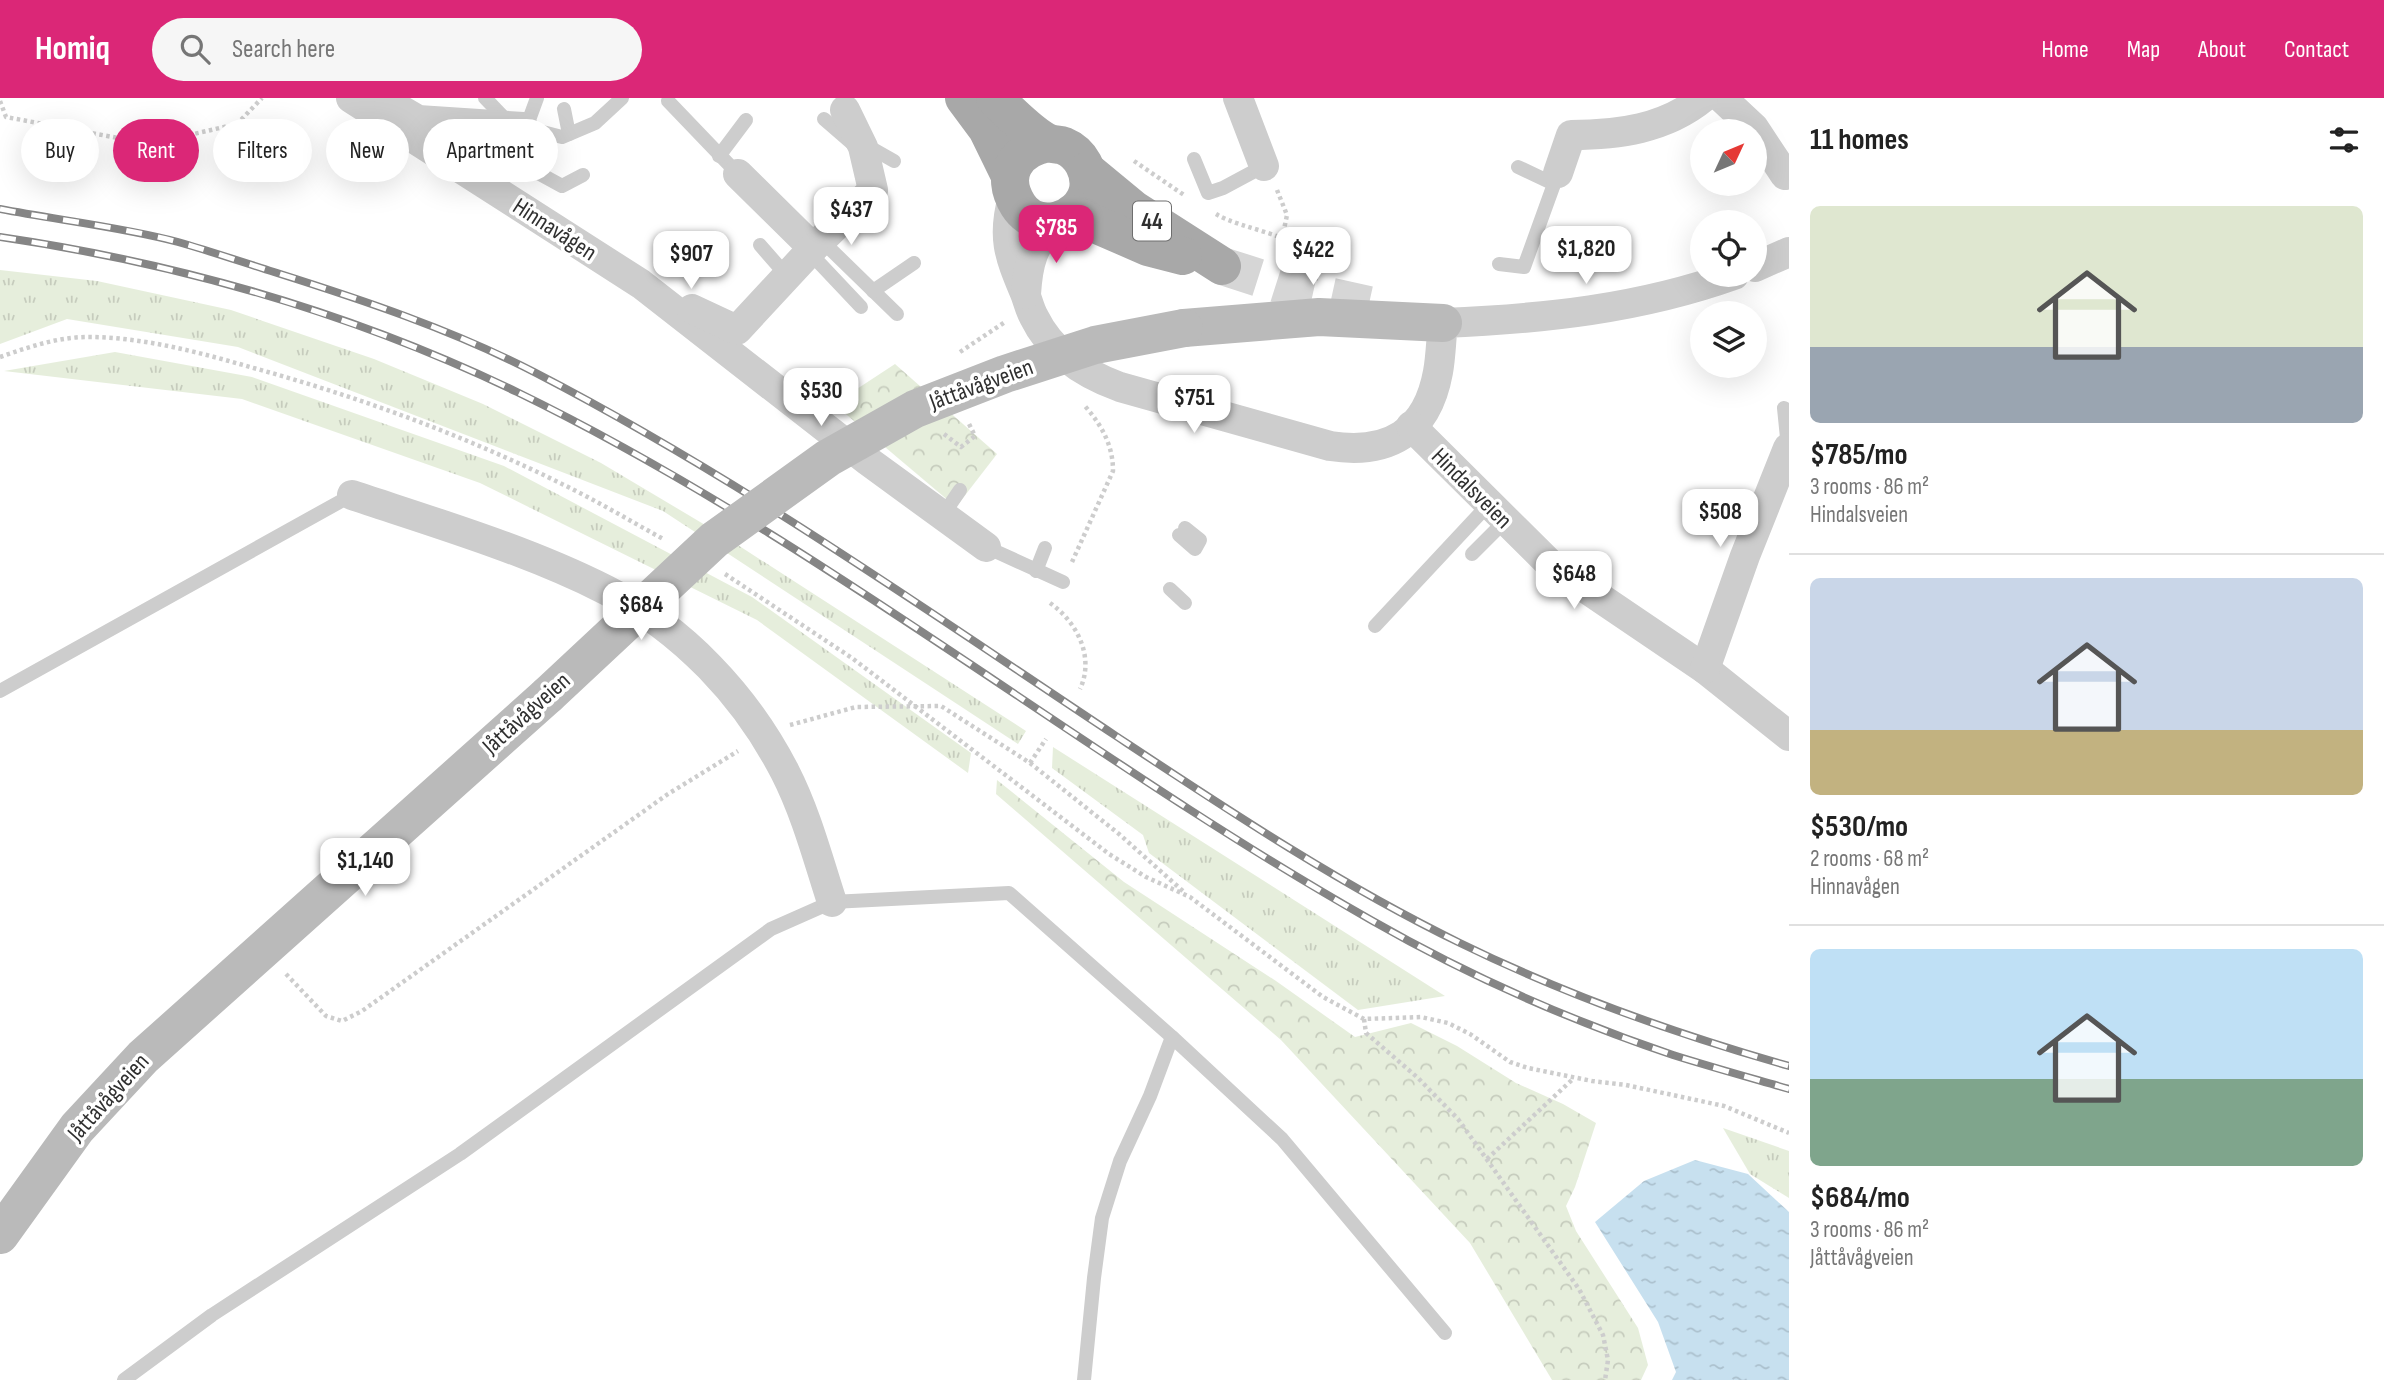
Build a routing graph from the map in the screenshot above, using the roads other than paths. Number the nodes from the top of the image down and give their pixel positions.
1 (351, 98) edge
2 (379, 98) edge
3 (485, 98) edge
4 (537, 98) edge
5 (622, 98) edge
6 (964, 98) edge
7 (995, 98) edge
8 (1238, 98) edge
9 (1703, 98) edge
10 (1722, 98) edge
11 (668, 101) dead end
12 (564, 109) dead end
13 (833, 109) edge
14 (511, 119) edge
15 (525, 119) edge
16 (423, 120) edge
17 (746, 120) dead end
18 (569, 134) junction
19 (558, 136) edge
20 (1048, 142) junction
21 (863, 148) junction
22 (1194, 159) dead end
23 (894, 161) dead end
24 (729, 165) junction
25 (1264, 166) joint
26 (1518, 167) dead end
27 (1087, 171) junction
28 (583, 175) dead end
29 (1785, 175) dead end
30 (1556, 178) junction
31 (554, 182) edge
32 (1012, 187) junction
33 (1063, 218) junction
34 (760, 245) dead end
35 (815, 247) junction
36 (1789, 252) edge
37 (1767, 262) edge
38 (914, 263) dead end
39 (1499, 264) dead end
40 (787, 276) junction
41 (642, 284) junction
42 (1700, 287) edge
43 (873, 291) junction
44 (1027, 300) junction
45 (861, 307) dead end
46 (897, 314) dead end
47 (1443, 323) junction
48 (1784, 408) dead end
49 (1411, 426) junction
50 (1786, 460) edge
51 (960, 490) dead end
52 (352, 495) joint
53 (1497, 513) junction
54 (943, 515) junction
55 (986, 547) joint
56 (1045, 548) dead end
57 (1472, 554) dead end
58 (1036, 571) junction
59 (1063, 582) road end
60 (1170, 589) dead end
61 (1185, 603) dead end
62 (1375, 626) dead end
63 (1705, 669) junction
64 (0, 691) edge
65 (1789, 736) edge
66 (832, 902) junction
67 (1172, 1037) junction
68 (0, 1236) edge
69 (1445, 1333) dead end
70 (124, 1380) edge
71 (1084, 1380) edge

1 - 41 street, Hinnavågen
2 - 16 street
3 - 14 lane
4 - 15 lane
5 - 18 lane
6 - 32 main road, 44
7 - 20 main road, 44
8 - 25 street
9 - 30 street
10 - 29 street
11 - 24 lane
12 - 18 lane
13 - 21 street
17 - 24 lane
18 - 19 lane
20 - 27 main road, 44
20 - 32 main road
21 - 23 lane
21 - 35 street
22 - 25 lane
24 - 35 street
26 - 30 lane
27 - 33 main road
27 - 33 main road, 44
28 - 31 lane
30 - 39 lane
32 - 33 main road, 44
32 - 44 street, Hindalsveien
33 - 44 street
34 - 40 lane
35 - 40 street
35 - 43 lane
35 - 45 lane
36 - 37 street
38 - 43 lane
40 - 41 street
41 - 54 street, Hinnavågen
42 - 47 street
43 - 46 lane
44 - 49 street, Hindalsveien
47 - 49 street, Hindalsveien
47 - 68 street, Jåttåvågveien, bridge
48 - 50 lane
49 - 53 street, Hindalsveien
50 - 63 street
51 - 54 lane
52 - 64 lane
52 - 66 street
53 - 57 lane
53 - 62 lane
53 - 63 street, Hindalsveien
54 - 55 street, Hinnavågen
55 - 58 lane
56 - 58 lane
58 - 59 lane
60 - 61 lane
63 - 65 street, Hindalsveien
66 - 67 lane
66 - 70 lane
67 - 69 lane
67 - 71 lane

